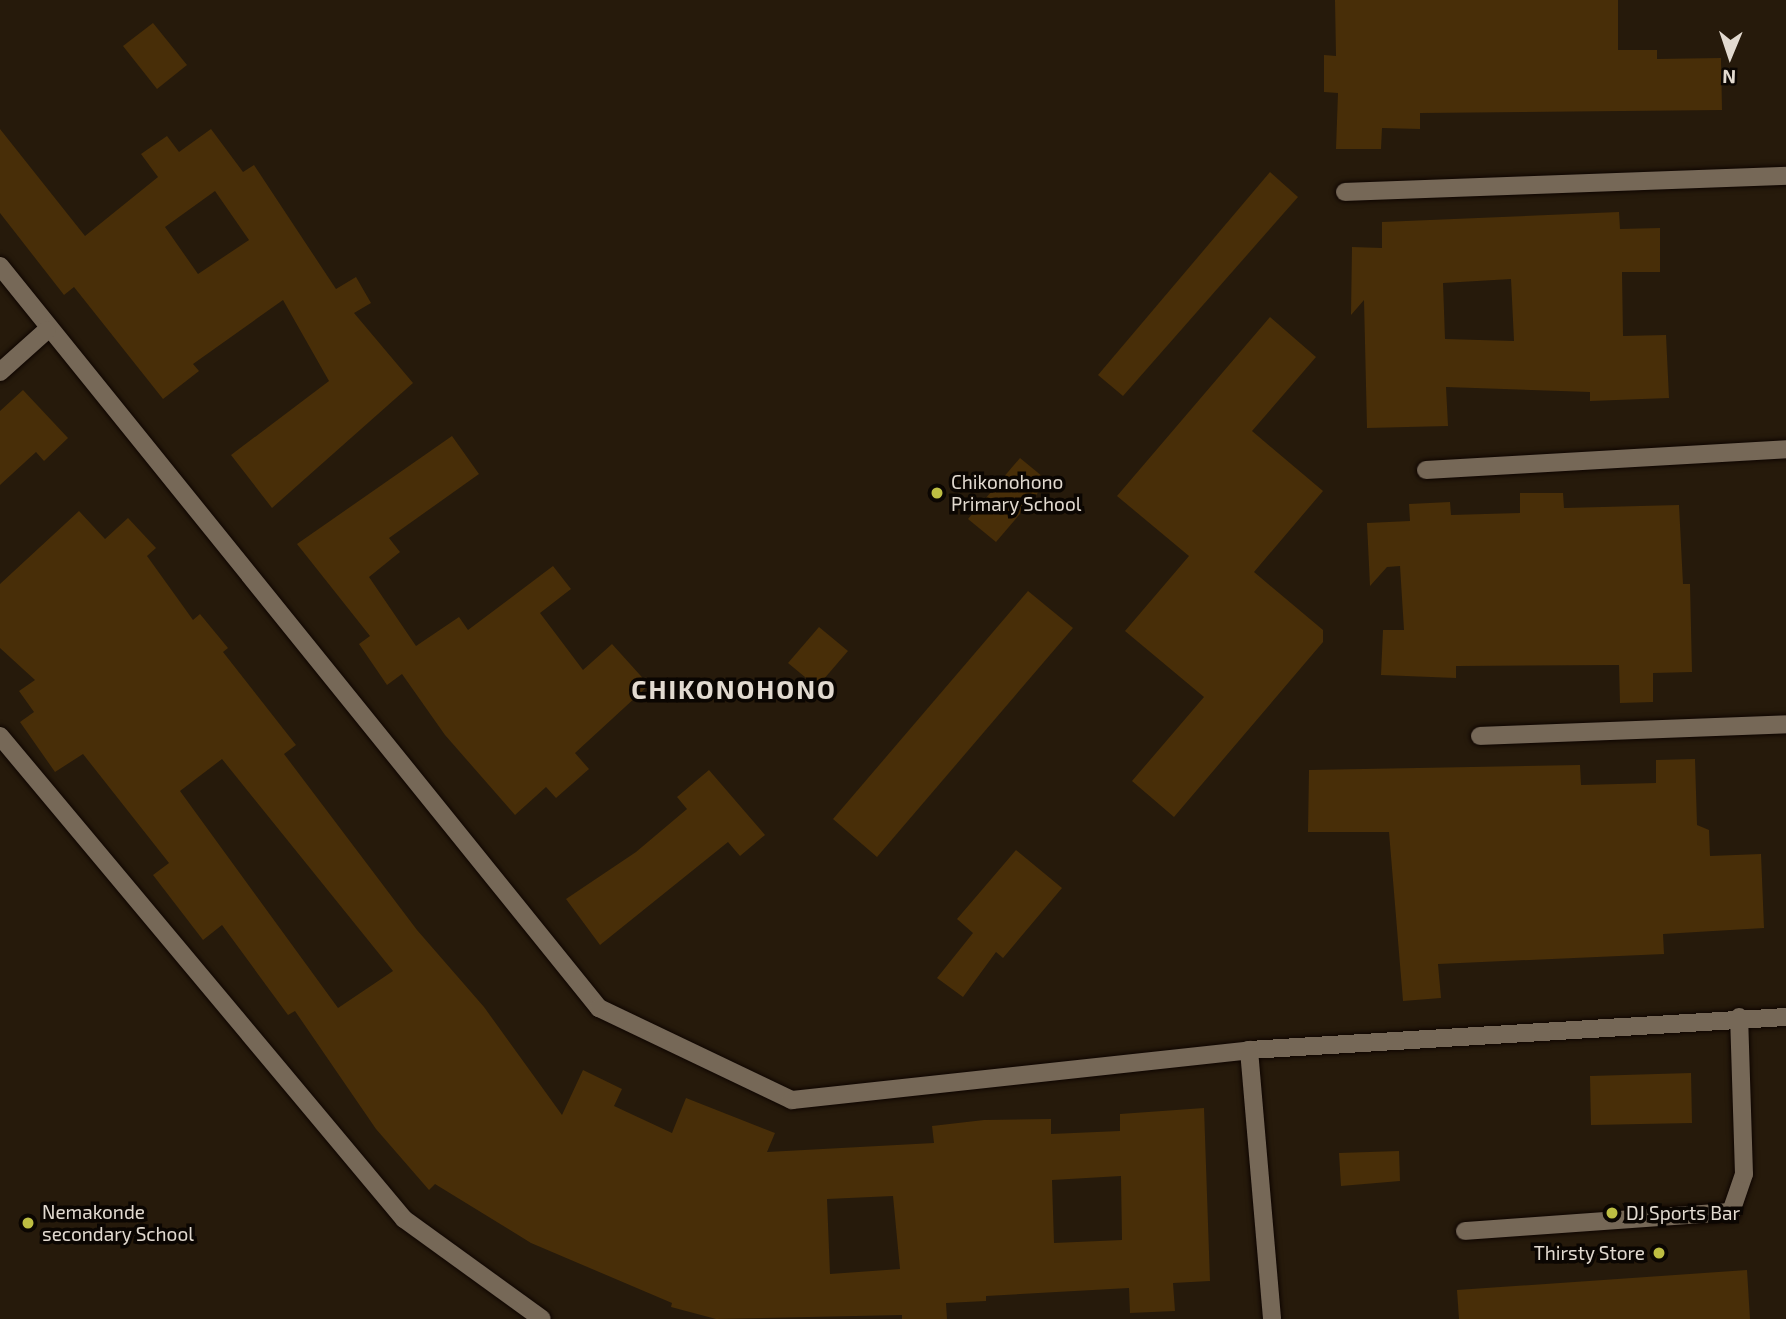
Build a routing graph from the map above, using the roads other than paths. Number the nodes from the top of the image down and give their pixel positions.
1 (1786, 176) edge
2 (1345, 192) dead end
3 (0, 266) edge
4 (47, 330) junction
5 (0, 372) edge
6 (1786, 449) edge
7 (1426, 470) dead end
8 (1786, 724) edge
9 (0, 736) edge
10 (1480, 736) dead end
11 (1739, 1017) junction
12 (1786, 1017) edge
13 (1249, 1049) junction
14 (1465, 1231) dead end
15 (542, 1319) edge
16 (1272, 1319) edge

1 - 2 street
3 - 4 street
4 - 5 street
4 - 13 street
6 - 7 street
8 - 10 street
9 - 15 street
11 - 12 street
11 - 13 street
11 - 14 street
13 - 16 street

